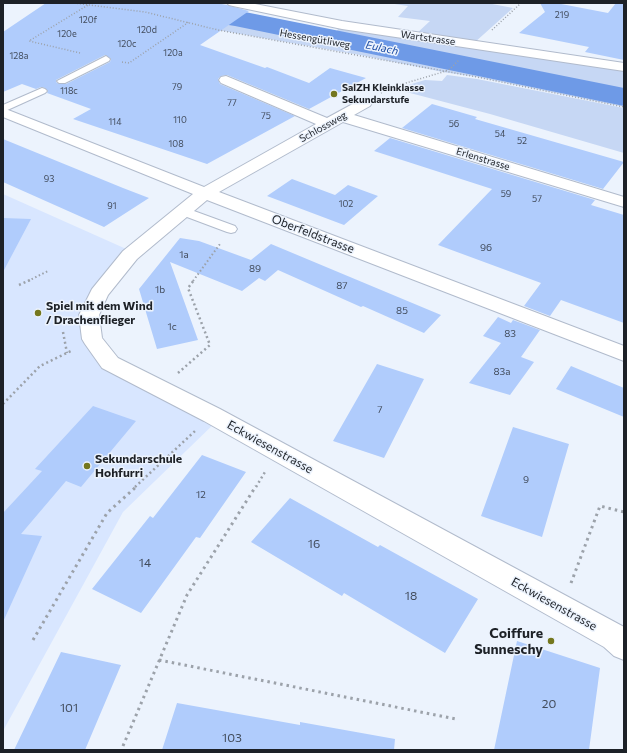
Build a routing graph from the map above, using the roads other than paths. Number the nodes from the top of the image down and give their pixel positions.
1 (233, 3) edge
2 (106, 59) road end
3 (624, 68) edge
4 (226, 80) dead end
5 (62, 81) dead end
6 (42, 91) dead end
7 (365, 103) road end
8 (3, 109) edge
9 (3, 112) edge
10 (336, 120) junction
11 (205, 193) junction
12 (624, 202) edge
13 (183, 211) junction
14 (231, 229) road end
15 (624, 354) edge
16 (624, 646) edge

1 - 3 street, Wartstrasse
2 - 5 lane
4 - 10 street, Erlenstrasse
6 - 8 lane
7 - 10 street, Schlossweg
9 - 11 street, Oberfeldstrasse
10 - 11 street, Schlossweg
10 - 12 street, Erlenstrasse
11 - 13 street, Eckwiesenstrasse
11 - 15 street, Oberfeldstrasse
13 - 14 lane
13 - 16 street, Eckwiesenstrasse

